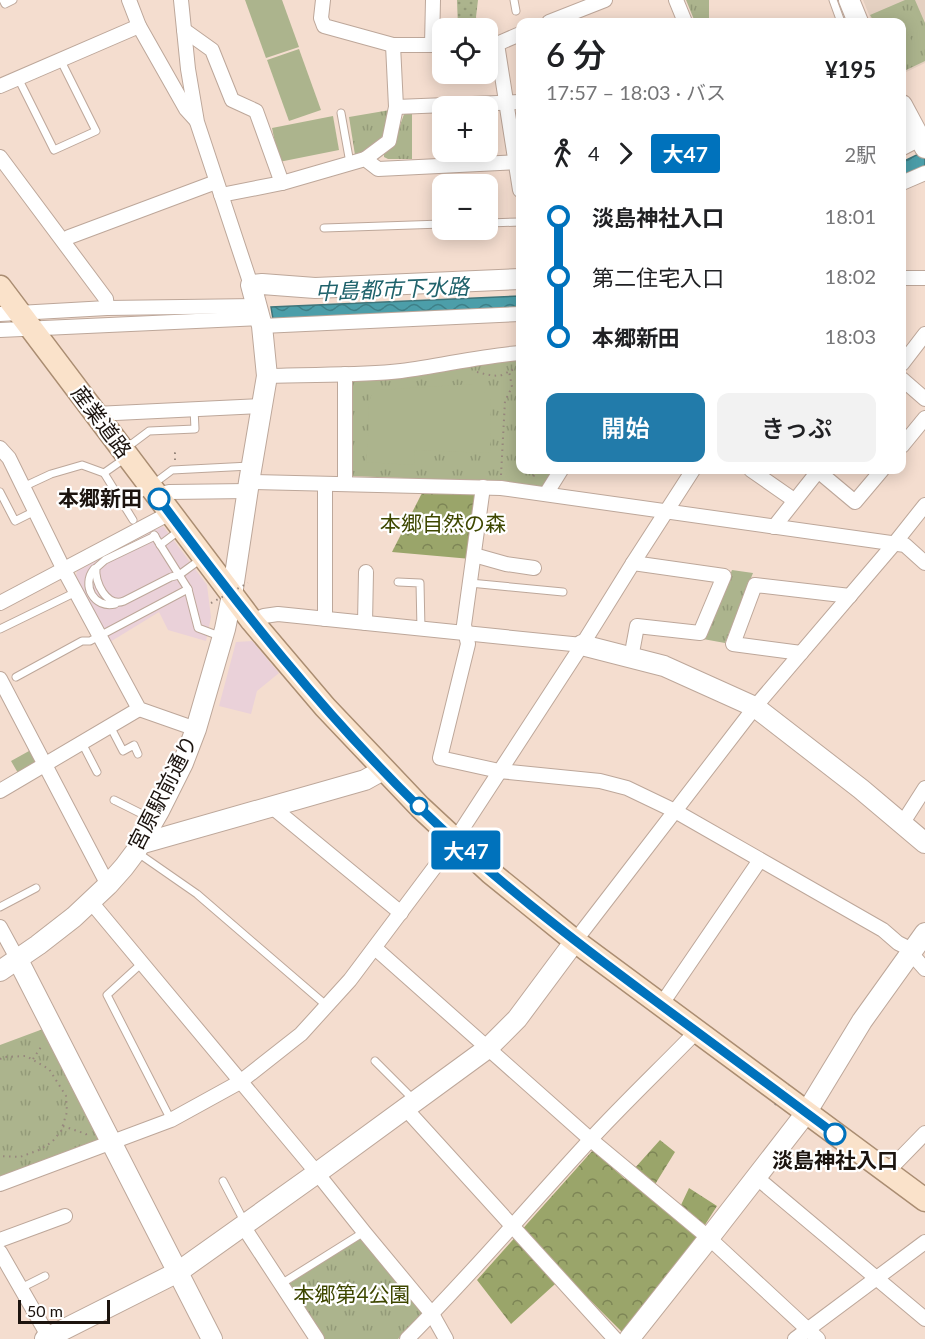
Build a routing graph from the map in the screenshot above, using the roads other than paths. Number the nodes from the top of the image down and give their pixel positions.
1 (3, 0) edge
2 (13, 0) edge
3 (129, 0) edge
4 (181, 0) edge
5 (323, 0) edge
6 (433, 0) edge
7 (514, 0) edge
8 (605, 0) edge
9 (676, 0) edge
10 (833, 0) edge
11 (849, 0) edge
12 (516, 11) dead end
13 (435, 18) edge
14 (559, 18) edge
15 (683, 18) edge
16 (840, 18) edge
17 (856, 18) edge
18 (139, 26) junction
19 (184, 30) junction
20 (516, 35) edge
21 (498, 42) edge
22 (393, 45) junction
23 (432, 45) edge
24 (60, 59) junction
25 (498, 60) edge
26 (18, 78) junction
27 (0, 86) edge
28 (514, 103) edge
29 (396, 108) junction
30 (341, 113) dead end
31 (906, 113) edge
32 (197, 122) junction
33 (516, 132) edge
34 (919, 141) edge
35 (0, 157) edge
36 (365, 159) junction
37 (516, 162) edge
38 (350, 163) junction
39 (925, 173) edge
40 (906, 181) edge
41 (282, 183) junction
42 (219, 188) junction
43 (516, 222) edge
44 (498, 223) edge
45 (432, 224) edge
46 (324, 228) dead end
47 (64, 241) junction
48 (906, 278) edge
49 (925, 278) edge
50 (516, 279) edge
51 (250, 285) junction
52 (0, 287) edge
53 (106, 308) junction
54 (516, 314) edge
55 (260, 316) junction
56 (17, 319) edge
57 (0, 330) edge
58 (925, 334) edge
59 (516, 353) edge
60 (906, 359) edge
61 (345, 374) junction
62 (267, 376) junction
63 (906, 382) edge
64 (925, 399) edge
65 (263, 406) junction
66 (194, 409) junction
67 (95, 414) junction
68 (925, 418) edge
69 (906, 441) edge
70 (0, 448) edge
71 (125, 454) junction
72 (104, 473) junction
73 (558, 474) edge
74 (690, 474) edge
75 (760, 474) edge
76 (815, 474) edge
77 (823, 474) edge
78 (879, 474) edge
79 (250, 480) junction
80 (325, 484) junction
81 (345, 484) junction
82 (23, 487) junction
83 (483, 487) junction
84 (0, 492) edge
85 (546, 494) junction
86 (794, 500) junction
87 (925, 505) edge
88 (124, 506) junction
89 (164, 506) junction
90 (35, 511) junction
91 (667, 511) junction
92 (133, 520) dead end
93 (774, 527) junction
94 (151, 531) junction
95 (894, 544) junction
96 (160, 545) junction
97 (474, 555) junction
98 (203, 557) junction
99 (633, 563) junction
100 (925, 563) edge
101 (96, 568) junction
102 (534, 568) dead end
103 (64, 570) junction
104 (366, 572) dead end
105 (179, 575) junction
106 (398, 582) dead end
107 (470, 583) junction
108 (188, 589) junction
109 (76, 592) junction
110 (563, 592) dead end
111 (231, 594) junction
112 (850, 596) junction
113 (0, 603) edge
114 (118, 604) junction
115 (325, 619) junction
116 (252, 621) junction
117 (365, 623) junction
118 (0, 629) edge
119 (420, 629) junction
120 (466, 634) junction
121 (99, 635) junction
122 (222, 637) junction
123 (582, 645) junction
124 (801, 653) junction
125 (631, 658) junction
126 (16, 677) dead end
127 (0, 679) edge
128 (755, 707) junction
129 (139, 709) junction
130 (110, 726) junction
131 (196, 729) junction
132 (82, 743) junction
133 (138, 754) dead end
134 (45, 764) junction
135 (383, 770) junction
136 (499, 771) junction
137 (97, 772) dead end
138 (925, 788) edge
139 (0, 791) edge
140 (114, 800) dead end
141 (271, 806) junction
142 (159, 811) junction
143 (675, 812) junction
144 (902, 824) junction
145 (190, 829) junction
146 (455, 840) junction
147 (925, 843) edge
148 (138, 848) junction
149 (760, 860) junction
150 (108, 885) junction
151 (36, 888) dead end
152 (91, 902) junction
153 (0, 907) edge
154 (401, 913) junction
155 (0, 927) edge
156 (925, 933) edge
157 (575, 941) junction
158 (375, 948) junction
159 (911, 951) junction
160 (18, 960) junction
161 (142, 963) junction
162 (925, 969) edge
163 (0, 971) edge
164 (661, 1005) junction
165 (327, 1006) junction
166 (696, 1032) junction
167 (488, 1048) junction
168 (375, 1061) dead end
169 (240, 1082) junction
170 (410, 1105) junction
171 (806, 1113) junction
172 (171, 1120) junction
173 (925, 1133) edge
174 (590, 1139) junction
175 (112, 1142) junction
176 (887, 1172) junction
177 (317, 1173) junction
178 (756, 1177) junction
179 (223, 1181) dead end
180 (0, 1184) edge
181 (925, 1200) edge
182 (65, 1216) dead end
183 (245, 1226) junction
184 (513, 1226) junction
185 (363, 1232) junction
186 (709, 1238) junction
187 (0, 1240) edge
188 (925, 1242) edge
189 (0, 1252) edge
190 (178, 1272) junction
191 (45, 1276) dead end
192 (877, 1279) junction
193 (281, 1284) junction
194 (21, 1288) junction
195 (432, 1314) junction
196 (925, 1319) edge
197 (813, 1334) edge
198 (48, 1338) edge
199 (212, 1339) edge
200 (317, 1339) edge
201 (407, 1339) edge
202 (446, 1339) edge
203 (615, 1339) edge
204 (629, 1339) edge
205 (795, 1339) edge

1 - 2 lane
3 - 18 street
4 - 19 street
5 - 22 street
6 - 13 street
7 - 12 lane
8 - 14 street
9 - 15 street
10 - 16 lane
11 - 17 street
18 - 24 street
18 - 32 street
19 - 32 street
19 - 41 street
20 - 21 street
22 - 23 street
22 - 29 street
24 - 26 street
24 - 26 lane
25 - 28 street
26 - 27 street
28 - 29 street
28 - 33 street
29 - 36 street
30 - 38 lane
31 - 34 street
32 - 42 street
35 - 47 street
36 - 37 street
36 - 38 street
38 - 41 street
39 - 40 street
41 - 42 street
42 - 47 street
42 - 51 street
43 - 44 lane
45 - 46 lane
47 - 53 street
48 - 49 street
50 - 51 street
51 - 55 street, 宮原駅前通り
52 - 56 main road, 産業道路
53 - 55 street
53 - 56 street
54 - 55 street
55 - 56 street
55 - 62 street, 宮原駅前通り
56 - 57 street
56 - 67 main road, 産業道路
58 - 60 street
59 - 61 street
61 - 62 street
61 - 81 street
62 - 65 street, 宮原駅前通り
63 - 64 street
65 - 66 street
65 - 79 street, 宮原駅前通り
66 - 67 street
66 - 71 lane
67 - 71 main road, 産業道路
68 - 69 street
70 - 82 street
71 - 72 lane
71 - 89 main road, 産業道路
72 - 82 lane
72 - 88 lane
73 - 85 street
74 - 91 street
75 - 86 street
76 - 86 street
77 - 78 street
79 - 80 street
79 - 89 street
79 - 89 lane
79 - 111 street, 宮原駅前通り
80 - 81 street
80 - 115 street
81 - 83 street
82 - 90 street
83 - 85 street
83 - 97 street
84 - 90 lane
85 - 91 street
86 - 93 street
87 - 95 street
88 - 89 lane
88 - 92 lane
89 - 94 street
89 - 96 lane
89 - 98 main road, 産業道路
90 - 103 street
91 - 93 street
91 - 99 street
93 - 95 street
94 - 96 lane
94 - 101 lane
94 - 103 street
95 - 100 street
95 - 112 street
96 - 105 lane
97 - 102 street
97 - 107 street
98 - 105 lane
98 - 111 main road, 産業道路
99 - 123 street
99 - 125 street
101 - 114 lane
101 - 114 lane
103 - 109 street
103 - 113 street
104 - 117 street
105 - 108 lane
105 - 114 lane
106 - 119 lane
107 - 110 lane
107 - 120 street
108 - 121 lane
108 - 122 lane
109 - 118 lane
109 - 121 street
111 - 116 main road, 産業道路
111 - 122 street, 宮原駅前通り
112 - 124 street
112 - 124 street
115 - 116 street
115 - 117 street
116 - 135 main road, 産業道路
117 - 119 street
119 - 120 street
120 - 123 street
120 - 136 street
121 - 126 lane
121 - 129 street
122 - 131 street, 宮原駅前通り
123 - 125 street
123 - 136 street
124 - 128 street
125 - 128 street
127 - 134 street
128 - 143 street
128 - 144 street
129 - 130 street
129 - 131 street
130 - 132 street
130 - 133 lane
131 - 142 street, 宮原駅前通り
132 - 134 street
132 - 137 lane
134 - 139 street
134 - 150 street
135 - 141 street
135 - 146 main road, 産業道路
136 - 143 street
136 - 146 street
138 - 144 street
140 - 142 lane
141 - 145 street
141 - 154 street
142 - 145 street
142 - 148 street, 宮原駅前通り
143 - 149 street
143 - 157 street
144 - 147 street
145 - 148 street
146 - 154 street
146 - 157 main road, 産業道路
148 - 150 street, 宮原駅前通り
148 - 165 lane
149 - 159 street
149 - 164 street
150 - 152 street, 宮原駅前通り
151 - 153 lane
152 - 160 street, 宮原駅前通り
152 - 161 street
154 - 158 street
155 - 160 street
156 - 159 street
157 - 164 main road, 産業道路
157 - 167 street
158 - 165 street
158 - 167 street
159 - 162 street
159 - 171 street
160 - 163 street, 宮原駅前通り
160 - 175 street
161 - 169 street
161 - 172 lane
164 - 166 main road, 産業道路
165 - 169 street
166 - 171 main road, 産業道路
166 - 174 street
167 - 170 street
167 - 174 street
168 - 170 lane
169 - 172 street
169 - 177 street
170 - 177 street
170 - 184 street
171 - 176 main road, 産業道路
171 - 178 street
172 - 175 street
173 - 176 street
174 - 184 street
174 - 186 street
175 - 180 street
175 - 190 street
176 - 181 main road, 産業道路
177 - 183 street
177 - 185 street
178 - 186 street
178 - 192 street
179 - 183 lane
182 - 187 street
183 - 190 street
183 - 193 street
184 - 195 street
184 - 203 street
185 - 193 lane
185 - 195 street
186 - 197 street
186 - 204 street
188 - 192 street
189 - 194 street
190 - 198 street
190 - 199 street
191 - 194 lane
192 - 196 street
192 - 197 street
193 - 200 street
194 - 198 street
195 - 201 street
195 - 202 street
197 - 205 street

